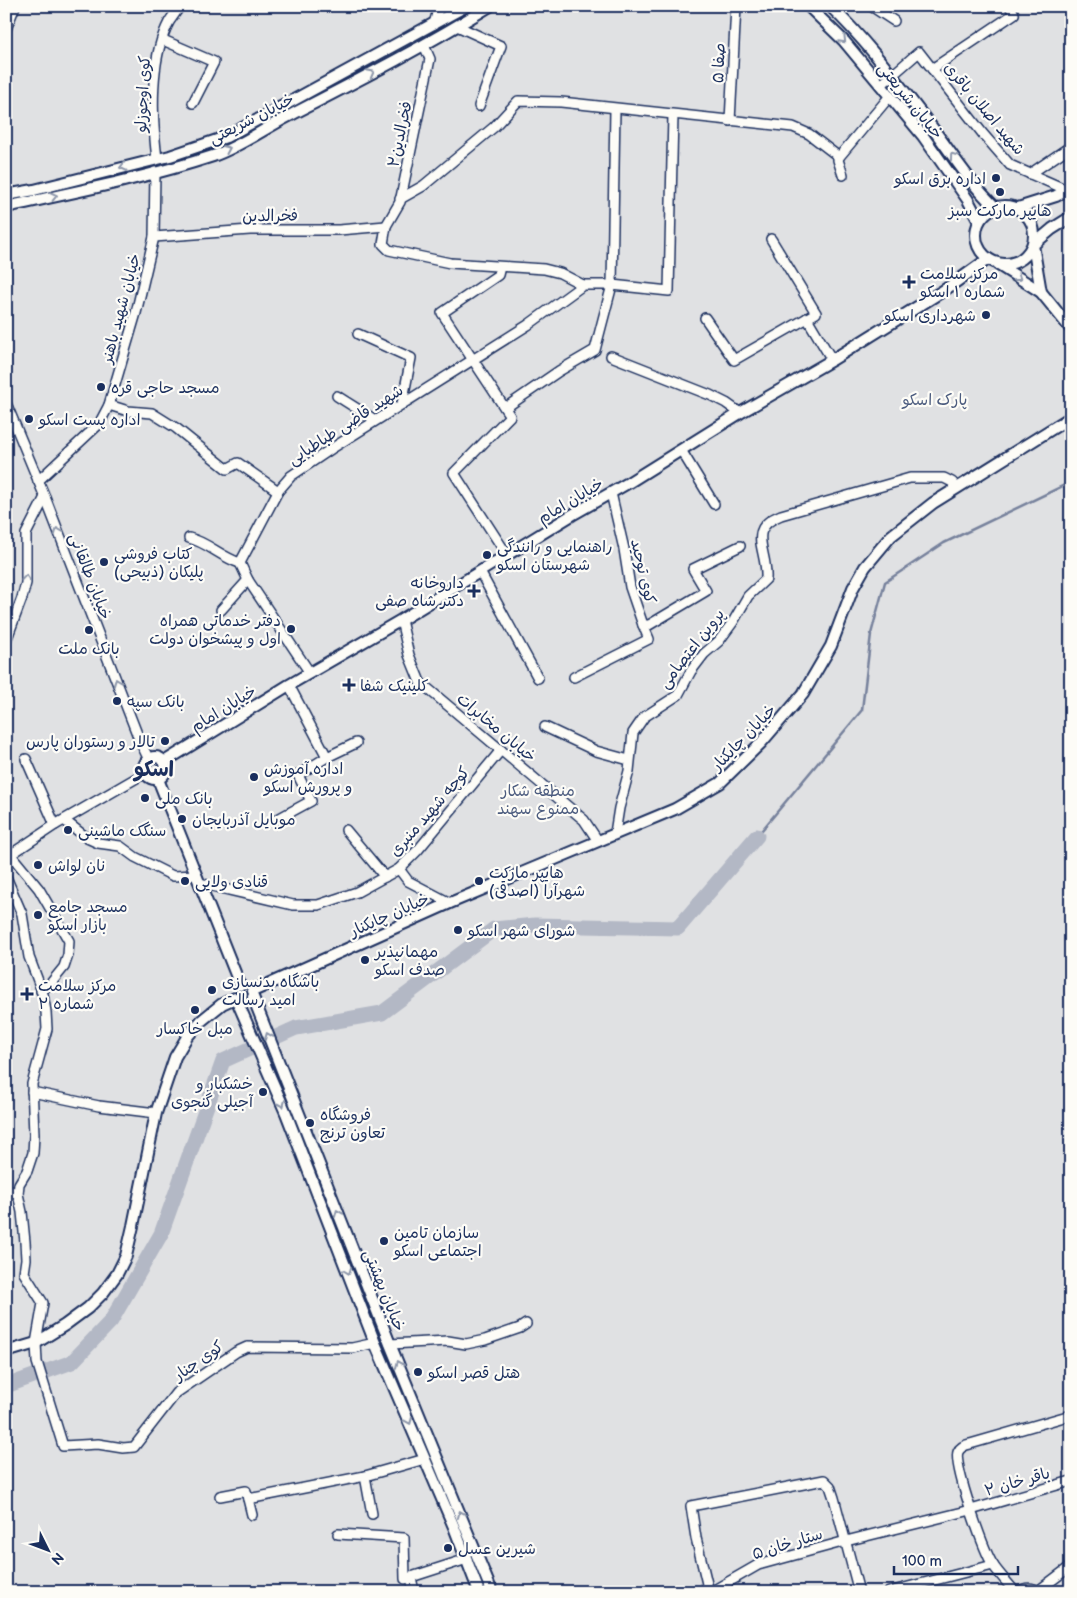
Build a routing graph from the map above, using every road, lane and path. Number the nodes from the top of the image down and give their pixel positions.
1 (15, 6) edge
2 (180, 6) edge
3 (440, 6) edge
4 (466, 6) edge
5 (490, 6) edge
6 (736, 6) edge
7 (808, 6) edge
8 (830, 6) edge
9 (871, 6) edge
10 (1010, 6) edge
11 (894, 21) dead end
12 (434, 24) junction
13 (457, 26) junction
14 (6, 29) edge
15 (162, 40) junction
16 (424, 45) junction
17 (932, 68) junction
18 (891, 76) junction
19 (325, 83) junction
20 (881, 85) junction
21 (331, 95) junction
22 (890, 96) junction
23 (193, 103) dead end
24 (479, 106) dead end
25 (615, 109) junction
26 (673, 115) junction
27 (730, 121) junction
28 (1071, 146) edge
29 (839, 157) junction
30 (157, 159) junction
31 (155, 172) junction
32 (1030, 174) junction
33 (842, 175) dead end
34 (1069, 189) edge
35 (6, 195) edge
36 (400, 199) junction
37 (6, 206) edge
38 (995, 207) junction
39 (1018, 208) junction
40 (1071, 217) edge
41 (979, 222) junction
42 (386, 226) junction
43 (154, 237) junction
44 (771, 239) dead end
45 (1033, 245) junction
46 (992, 261) junction
47 (500, 267) junction
48 (583, 285) junction
49 (612, 285) junction
50 (1040, 292) junction
51 (706, 318) dead end
52 (807, 318) junction
53 (1071, 330) edge
54 (358, 334) dead end
55 (611, 356) dead end
56 (473, 359) junction
57 (832, 360) junction
58 (337, 396) dead end
59 (6, 403) edge
60 (402, 404) junction
61 (109, 405) junction
62 (508, 412) junction
63 (740, 413) junction
64 (1071, 417) edge
65 (376, 420) junction
66 (681, 450) junction
67 (38, 481) junction
68 (957, 488) junction
69 (278, 491) junction
70 (611, 493) junction
71 (45, 497) junction
72 (714, 504) dead end
73 (188, 538) dead end
74 (740, 546) dead end
75 (507, 555) junction
76 (240, 563) junction
77 (480, 572) junction
78 (248, 580) junction
79 (221, 610) dead end
80 (401, 620) junction
81 (643, 625) junction
82 (6, 641) edge
83 (310, 673) junction
84 (574, 677) dead end
85 (538, 678) dead end
86 (289, 685) junction
87 (545, 727) dead end
88 (356, 743) dead end
89 (501, 750) junction
90 (327, 757) junction
91 (26, 759) dead end
92 (148, 760) junction
93 (629, 760) junction
94 (164, 762) junction
95 (145, 773) junction
96 (158, 779) junction
97 (64, 820) junction
98 (276, 820) dead end
99 (55, 826) junction
100 (346, 830) dead end
101 (616, 833) junction
102 (598, 840) junction
103 (8, 856) edge
104 (399, 869) junction
105 (6, 877) edge
106 (385, 877) junction
107 (198, 879) junction
108 (450, 903) junction
109 (240, 985) junction
110 (41, 991) junction
111 (253, 994) junction
112 (236, 1000) junction
113 (32, 1092) junction
114 (156, 1113) junction
115 (6, 1190) edge
116 (18, 1194) junction
117 (526, 1324) dead end
118 (36, 1343) junction
119 (375, 1343) junction
120 (390, 1344) junction
121 (6, 1352) edge
122 (1071, 1415) edge
123 (425, 1459) junction
124 (364, 1476) junction
125 (1071, 1481) edge
126 (220, 1496) dead end
127 (248, 1499) junction
128 (971, 1510) junction
129 (372, 1514) dead end
130 (252, 1515) dead end
131 (338, 1534) dead end
132 (846, 1541) junction
133 (467, 1559) junction
134 (993, 1564) junction
135 (1071, 1566) edge
136 (411, 1577) junction
137 (1039, 1591) edge
138 (414, 1592) edge
139 (479, 1592) edge
140 (492, 1592) edge
141 (710, 1592) edge
142 (859, 1592) edge
143 (889, 1592) edge
144 (1017, 1592) edge

1 - 14 street
2 - 15 street, کوی اوجوزلو
3 - 12 street
4 - 12 main road, خیابان شریعتی
5 - 13 main road, خیابان شریعتی
6 - 27 street, صفا ۵
7 -> 20 main road, خیابان شریعتی
8 - 18 main road, خیابان شریعتی
9 - 11 street
10 - 17 street
12 - 19 main road, خیابان شریعتی
13 - 16 main road, خیابان شریعتی
13 - 24 street
15 - 23 street
15 - 30 street, کوی اوجوزلو
21 -> 16 main road, خیابان شریعتی
16 - 36 street, فخرالدین۲
17 - 18 street, شهید اصلان باقری
17 - 32 street, شهید اصلان باقری
18 - 20 street
38 -> 18 main road, خیابان شریعتی
19 - 21 main road
19 - 30 main road, خیابان شریعتی
20 - 22 main road, خیابان شریعتی
31 -> 21 main road, خیابان شریعتی
22 - 29 street
22 - 41 main road, خیابان شریعتی
25 - 26 street
25 - 36 street
25 - 49 street
26 - 27 street
26 - 49 street
27 - 29 street
28 - 32 street
29 - 33 street
30 -> 35 main road, خیابان شریعتی
37 -> 31 main road, خیابان شریعتی
31 - 43 street, خیابان شهید باهنر
32 - 34 street, شهید اصلان باقری
34 - 39 main road
36 - 42 street, فخرالدین۲
38 - 39 main road
38 - 41 main road
39 - 45 main road
40 - 45 main road
41 - 46 main road
42 - 43 street, فخرالدین
42 - 47 street
43 - 61 street, خیابان شهید باهنر
44 - 52 street
45 - 46 main road
45 - 50 main road
46 -> 50 main road
46 - 57 main road, خیابان امام
47 - 48 street
47 - 56 street
48 - 49 street
48 - 56 street, شهید قاضی طباطبایی
49 - 62 street
50 - 53 main road
51 - 52 street
52 - 57 street
54 - 60 street
55 - 63 street
56 - 60 street, شهید قاضی طباطبایی
56 - 62 street
57 - 63 main road, خیابان امام
58 - 65 street
59 - 67 street, خیابان طالقانی
60 - 65 street, شهید قاضی طباطبایی
61 - 67 street, خیابان شهید باهنر
61 - 69 street
62 - 75 street
63 - 66 main road, خیابان امام
64 - 68 main road, خیابان چایکنار
65 - 69 street, شهید قاضی طباطبایی
66 - 70 main road, خیابان امام
66 - 72 street
67 - 71 street, خیابان طالقانی
68 - 93 street, پروین اعتصامی
68 - 101 main road, خیابان چایکنار
69 - 76 street, شهید قاضی طباطبایی
70 - 75 main road, خیابان امام
70 - 81 street, کوی توحید
82 -> 71 street
92 -> 71 street, خیابان طالقانی
73 - 76 street
74 - 81 street, کوی توحید
75 - 77 main road, خیابان امام
76 - 78 street
77 - 80 main road, خیابان امام
77 - 85 street
78 - 79 street
78 - 83 street
80 - 83 main road, خیابان امام
80 - 89 street, خیابان مخابرات
81 - 84 street
83 - 86 main road, خیابان امام
86 - 90 street
86 - 94 main road, خیابان امام
87 - 93 street
88 - 90 street
89 - 102 street, خیابان مخابرات
89 - 104 street, کوچه شهید منبری
90 - 98 street
91 - 99 street
92 - 94 main road
92 - 95 main road
93 - 101 street, پروین اعتصامی
94 - 96 main road
95 - 96 main road
95 - 97 street
96 - 107 main road
97 - 99 street
97 - 107 street, کوچه شهید منبری
99 - 103 street
100 - 106 street
101 - 102 main road, خیابان چایکنار
102 - 108 main road, خیابان چایکنار
103 - 110 street
104 - 106 street, کوچه شهید منبری
104 - 108 street
105 - 110 street
106 - 107 street, کوچه شهید منبری
107 - 109 main road
108 - 111 main road, خیابان چایکنار
109 - 111 main road
109 - 112 main road
110 - 113 street
111 - 112 main road
120 -> 111 main road, خیابان بهشتی
112 - 114 main road
112 -> 119 main road, خیابان بهشتی
113 - 114 street
113 - 116 street
114 - 118 main road
115 - 116 street
116 - 118 street
117 - 120 street
118 - 119 street, کوی چنار
118 - 121 main road
119 -> 123 main road, خیابان بهشتی
140 -> 120 main road, خیابان بهشتی
122 - 128 street
123 - 124 street
123 - 133 main road, خیابان بهشتی
124 - 127 street
124 - 129 street
125 - 128 street, باقر خان ۲
126 - 127 street
127 - 130 street
128 - 132 street, باقر خان ۲
128 - 134 street
131 - 136 street
132 - 141 street, ستار خان ۵
132 - 141 street
132 - 142 street
133 - 136 street
133 - 139 main road, خیابان بهشتی
134 - 143 street
134 - 144 street
135 - 137 street
136 - 138 street
137 - 144 street

